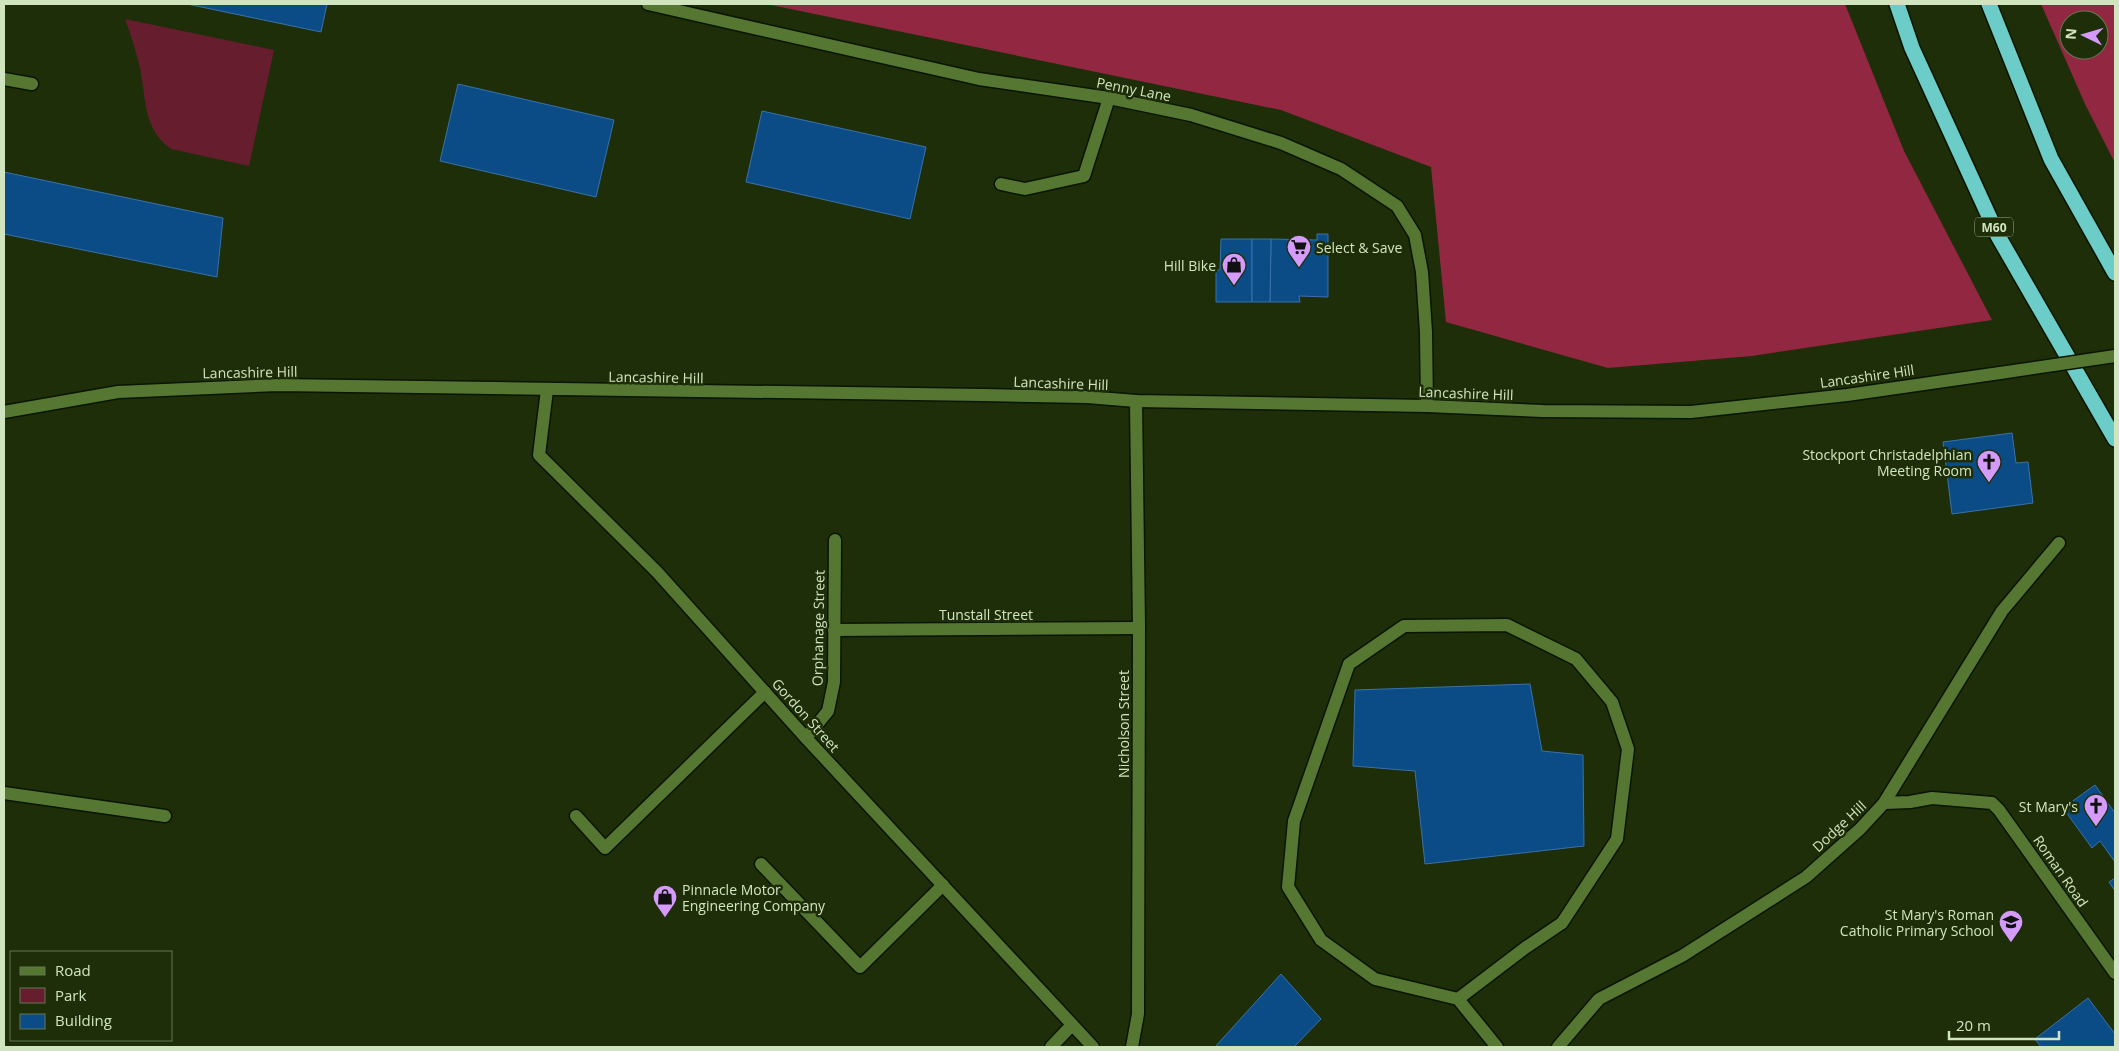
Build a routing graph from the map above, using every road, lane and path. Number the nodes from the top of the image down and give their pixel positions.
1 (648, 4) edge
2 (1897, 4) edge
3 (1989, 4) edge
4 (4, 78) edge
5 (32, 84) dead end
6 (1109, 98) junction
7 (1001, 184) dead end
8 (2115, 273) edge
9 (2115, 356) edge
10 (548, 390) junction
11 (1136, 401) junction
12 (1427, 406) junction
13 (4, 412) edge
14 (2115, 439) edge
15 (835, 540) dead end
16 (2059, 543) dead end
17 (1139, 628) junction
18 (834, 630) junction
19 (765, 692) junction
20 (806, 738) junction
21 (4, 792) edge
22 (1884, 803) junction
23 (165, 816) dead end
24 (576, 816) dead end
25 (761, 864) dead end
26 (942, 885) junction
27 (2115, 973) edge
28 (1458, 999) junction
29 (1072, 1025) junction
30 (1051, 1047) edge
31 (1093, 1047) edge
32 (1132, 1047) edge
33 (1497, 1047) edge
34 (1558, 1047) edge

1 - 6 street, Penny Lane
2 - 14 highway, M60
3 - 8 highway
4 - 5 street
6 - 7 street
6 - 12 street, Penny Lane
9 - 12 street, Lancashire Hill, bridge
10 - 11 street, Lancashire Hill
10 - 13 street, Lancashire Hill
10 - 19 street, Gordon Street
11 - 12 street, Lancashire Hill
11 - 17 street, Nicholson Street
15 - 18 street, Orphanage Street
16 - 22 street, Dodge Hill
17 - 18 street, Tunstall Street
17 - 32 street, Nicholson Street
18 - 20 street, Orphanage Street
19 - 20 street, Gordon Street
19 - 24 street
20 - 26 street, Gordon Street
21 - 23 street
22 - 27 street, Roman Road
22 - 34 street, Dodge Hill
25 - 26 street
26 - 29 street, Gordon Street
28 - 28 street
28 - 33 street
29 - 30 street
29 - 31 street, Gordon Street

